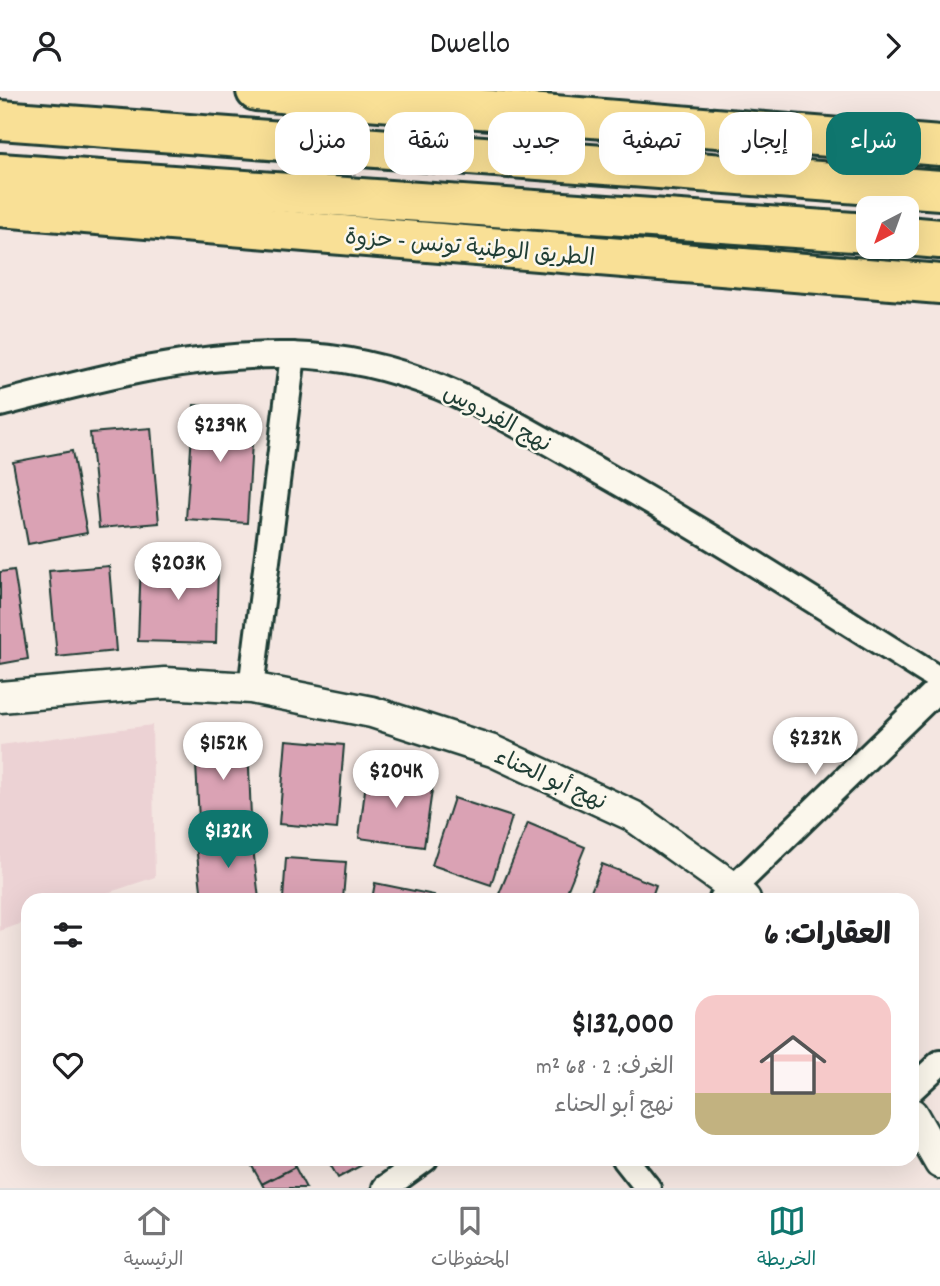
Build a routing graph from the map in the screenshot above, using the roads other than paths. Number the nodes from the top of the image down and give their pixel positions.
1 (256, 91) edge
2 (0, 120) edge
3 (940, 146) edge
4 (0, 173) edge
5 (940, 190) edge
6 (0, 208) edge
7 (856, 232) edge
8 (919, 237) edge
9 (940, 239) edge
10 (940, 283) edge
11 (293, 355) junction
12 (0, 404) edge
13 (940, 680) edge
14 (940, 687) edge
15 (251, 688) junction
16 (0, 697) edge
17 (730, 893) edge
18 (737, 893) edge
19 (940, 1063) edge
20 (919, 1082) edge
21 (919, 1126) edge
22 (940, 1163) edge
23 (415, 1166) edge
24 (631, 1166) edge
25 (385, 1188) edge
26 (648, 1188) edge

1 - 3 highway
2 - 5 highway
4 - 7 highway
6 - 10 highway, الطريق الوطنية تونس - حزوة
8 - 9 highway
11 - 12 street, نهج الفردوس
11 - 13 street, نهج الفردوس
11 - 15 street
14 - 18 street
15 - 16 street, نهج أبو الحناء
15 - 17 street, نهج أبو الحناء
19 - 20 street
21 - 22 street
23 - 25 street
24 - 26 street

